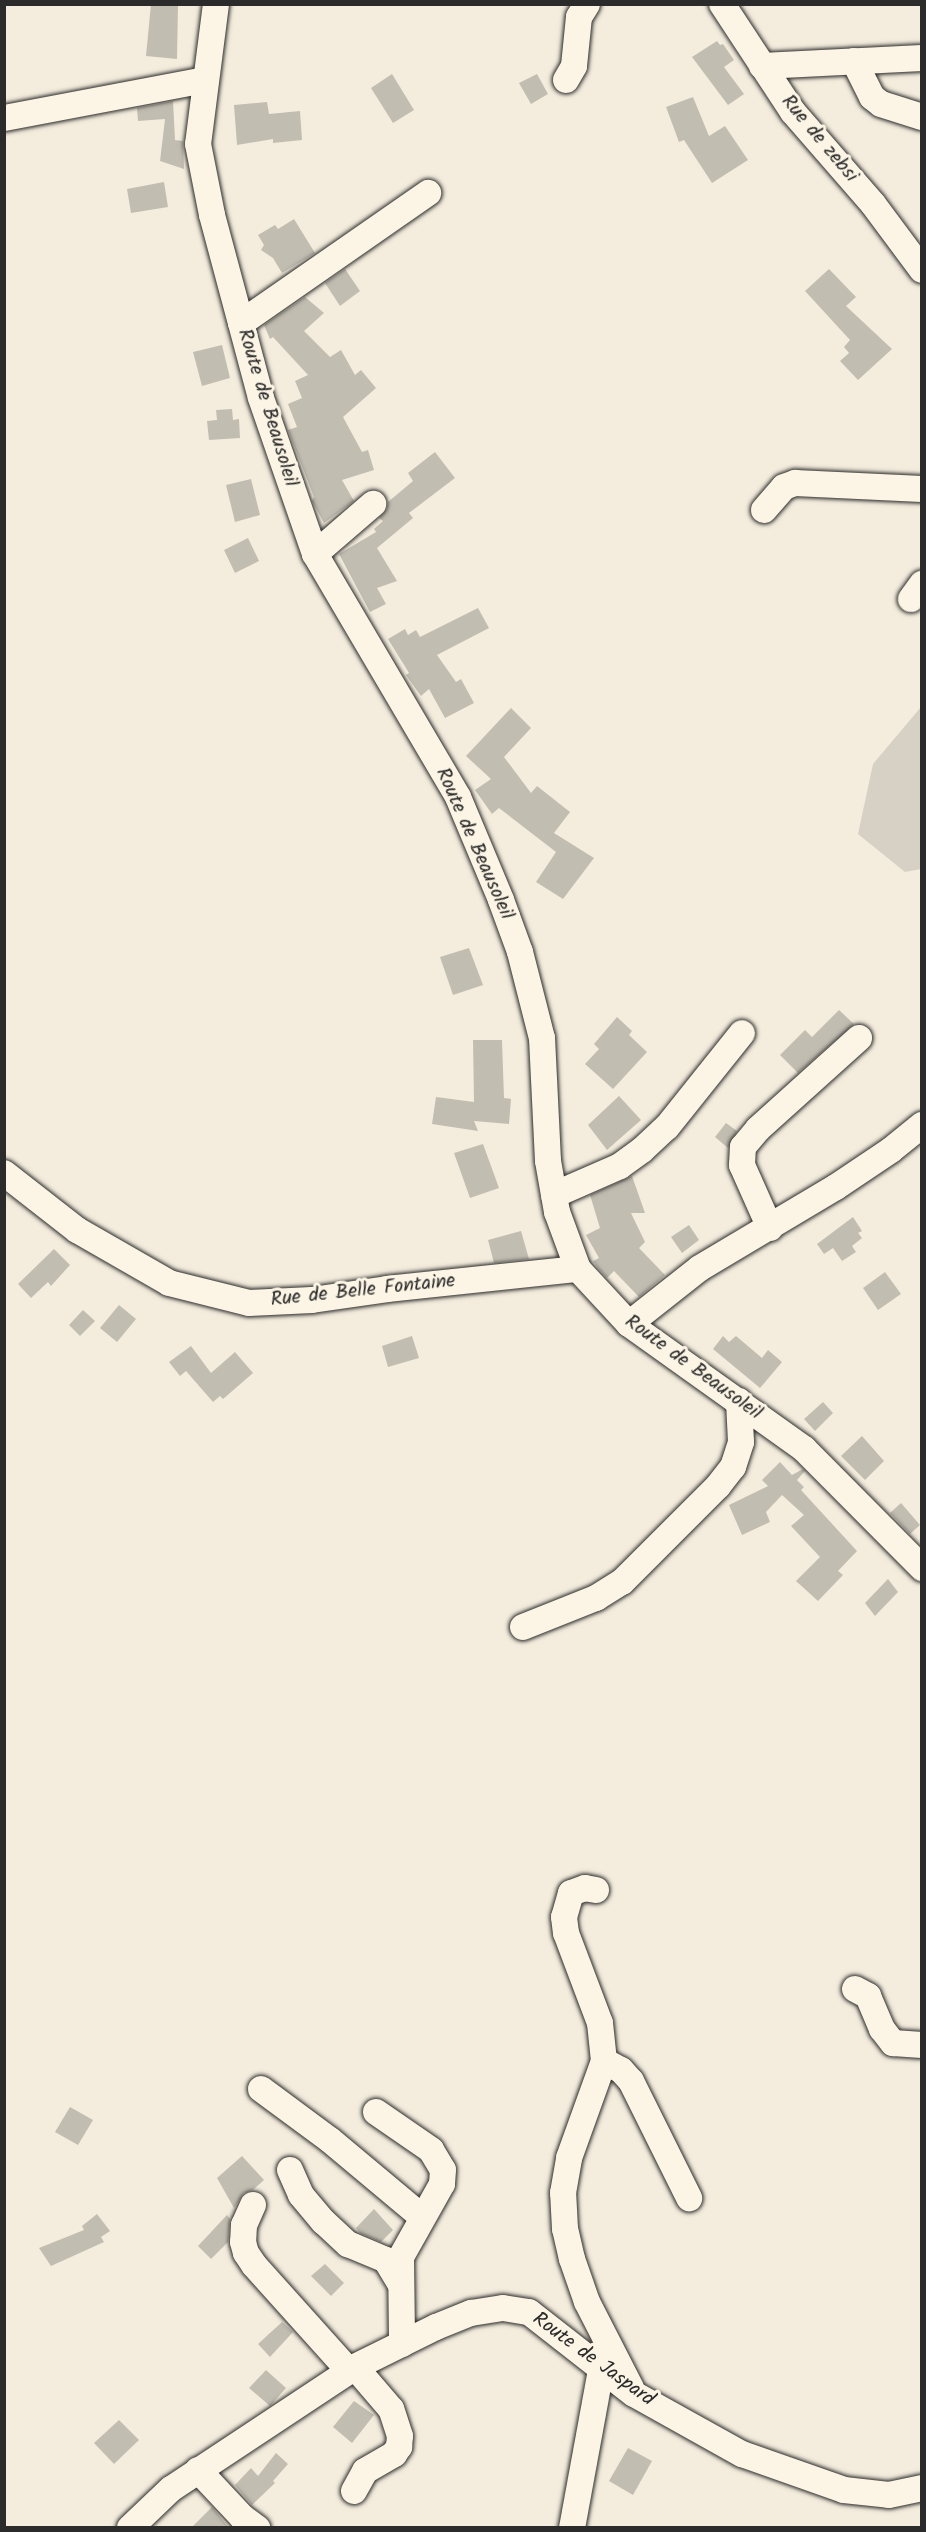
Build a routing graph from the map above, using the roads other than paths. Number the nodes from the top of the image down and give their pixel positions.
1 (216, 4) edge
2 (587, 4) edge
3 (722, 4) edge
4 (921, 58) edge
5 (854, 61) junction
6 (762, 66) junction
7 (205, 80) junction
8 (566, 80) dead end
9 (921, 117) edge
10 (4, 118) edge
11 (428, 193) dead end
12 (921, 270) edge
13 (241, 323) junction
14 (921, 489) edge
15 (373, 504) dead end
16 (764, 510) dead end
17 (315, 554) junction
18 (742, 1033) dead end
19 (859, 1038) dead end
20 (921, 1125) edge
21 (4, 1173) edge
22 (554, 1195) junction
23 (770, 1228) junction
24 (578, 1269) junction
25 (629, 1324) junction
26 (740, 1401) junction
27 (921, 1568) edge
28 (523, 1627) dead end
29 (596, 1890) dead end
30 (855, 1989) dead end
31 (921, 2045) edge
32 (604, 2061) junction
33 (261, 2089) dead end
34 (376, 2112) dead end
35 (290, 2170) dead end
36 (689, 2198) dead end
37 (253, 2205) dead end
38 (422, 2217) junction
39 (399, 2282) junction
40 (402, 2344) junction
41 (352, 2369) junction
42 (601, 2370) junction
43 (634, 2394) junction
44 (198, 2470) junction
45 (921, 2488) edge
46 (354, 2491) dead end
47 (130, 2528) edge
48 (257, 2528) edge
49 (572, 2528) edge

1 - 7 street, Route de Beausoleil
2 - 8 street
3 - 6 street, Rue de zebsi
4 - 5 street
5 - 6 street
5 - 9 street
6 - 12 street, Rue de zebsi
7 - 10 street
7 - 13 street, Route de Beausoleil
11 - 13 street
13 - 17 street, Route de Beausoleil
14 - 16 street
15 - 17 street
17 - 22 street, Route de Beausoleil
18 - 22 street
19 - 23 street
20 - 23 street
21 - 24 street, Rue de Belle Fontaine
22 - 24 street, Route de Beausoleil
23 - 25 street
24 - 25 street, Route de Beausoleil
25 - 26 street, Route de Beausoleil
26 - 27 street, Route de Beausoleil
26 - 28 street
29 - 32 street
30 - 31 street
32 - 36 street
32 - 43 street
33 - 38 street
34 - 38 street
35 - 39 street
37 - 41 street
38 - 39 street
39 - 40 street
40 - 41 street, Route de Jaspard
40 - 42 street, Route de Jaspard
41 - 44 street, Route de Jaspard
41 - 46 street
42 - 43 street, Route de Jaspard
42 - 49 street
43 - 45 street, Route de Jaspard
44 - 47 street, Route de Jaspard
44 - 48 street

